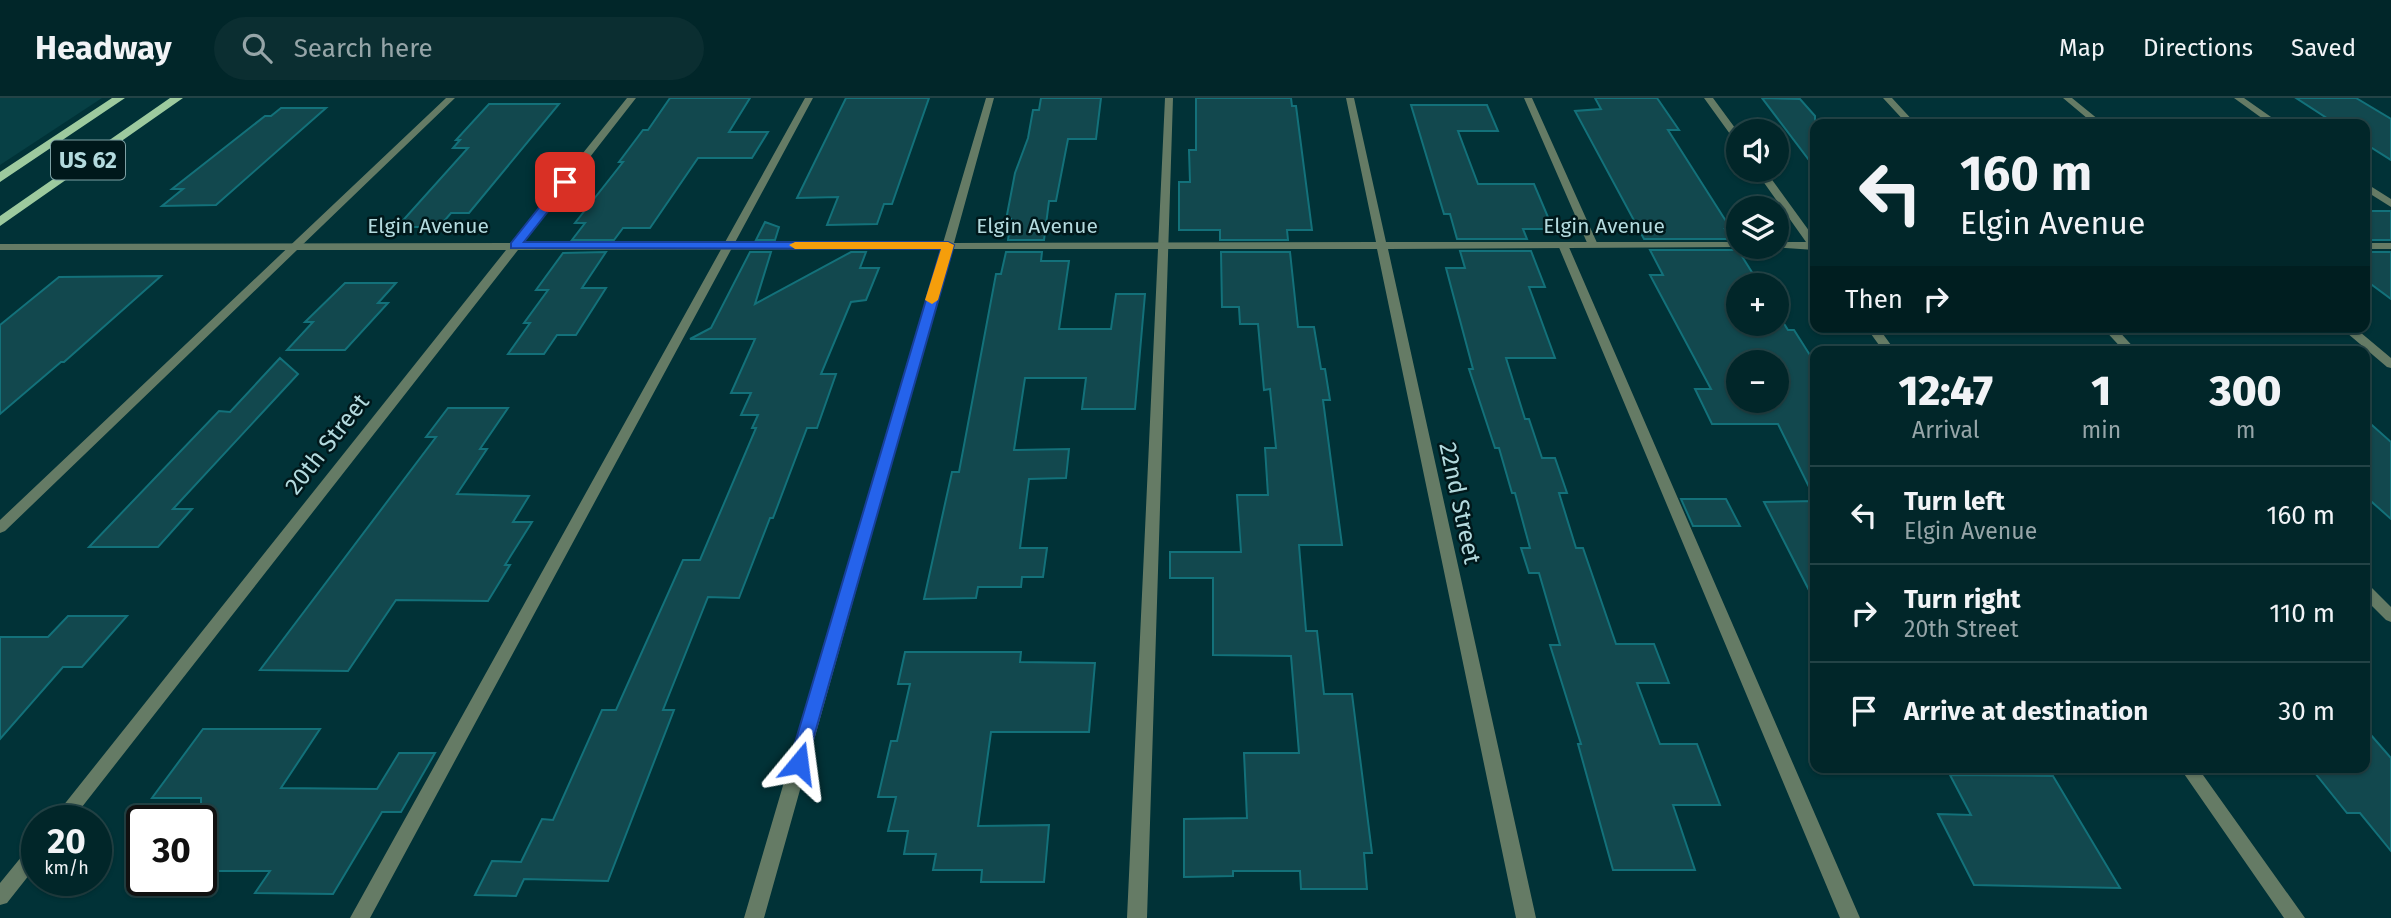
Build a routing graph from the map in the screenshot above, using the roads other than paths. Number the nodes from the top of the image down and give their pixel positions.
1 (119, 98) edge
2 (177, 98) edge
3 (451, 98) edge
4 (632, 98) edge
5 (809, 98) edge
6 (990, 98) edge
7 (1169, 98) edge
8 (1350, 98) edge
9 (1528, 98) edge
10 (1708, 98) edge
11 (1886, 98) edge
12 (2067, 98) edge
13 (2238, 98) edge
14 (1907, 119) edge
15 (2093, 119) edge
16 (2269, 119) edge
17 (1726, 123) edge
18 (0, 177) edge
19 (1769, 182) edge
20 (2370, 189) edge
21 (2391, 204) edge
22 (0, 222) edge
23 (1810, 240) edge
24 (515, 245) junction
25 (730, 245) junction
26 (948, 245) junction
27 (1163, 245) junction
28 (1381, 245) junction
29 (1563, 245) junction
30 (1593, 245) junction
31 (1726, 245) edge
32 (1789, 245) edge
33 (297, 246) junction
34 (1810, 246) edge
35 (2370, 246) edge
36 (2391, 246) edge
37 (0, 247) edge
38 (2114, 333) edge
39 (2353, 333) edge
40 (2126, 346) edge
41 (2369, 346) edge
42 (2370, 347) edge
43 (2391, 364) edge
44 (0, 528) edge
45 (2370, 595) edge
46 (2391, 616) edge
47 (2192, 773) edge
48 (73, 805) edge
49 (21, 870) edge
50 (0, 897) edge
51 (360, 918) edge
52 (754, 918) edge
53 (1137, 918) edge
54 (1526, 918) edge
55 (1850, 918) edge
56 (2295, 918) edge

1 - 18 main road, US 62
2 - 22 main road, US 62
3 - 33 street
4 - 24 street, 20th Street
5 - 25 street
6 - 26 street
7 - 27 street
8 - 28 street, 22nd Street
9 - 30 street
10 - 17 street
11 - 14 street
12 - 15 street
13 - 16 street
19 - 23 street
20 - 21 street
24 - 25 street, Elgin Avenue
24 - 33 street, Elgin Avenue
24 - 48 street, 20th Street
25 - 26 street, Elgin Avenue
25 - 51 street
26 - 27 street, Elgin Avenue
26 - 52 street
27 - 28 street, Elgin Avenue
27 - 53 street
28 - 29 street, Elgin Avenue
28 - 54 street, 22nd Street
29 - 30 street, Elgin Avenue
29 - 55 street
30 - 31 street, Elgin Avenue
32 - 34 street
33 - 37 street, Elgin Avenue
33 - 44 street
35 - 36 street
38 - 40 street
39 - 41 street
42 - 43 street
45 - 46 street
47 - 56 street
49 - 50 street

